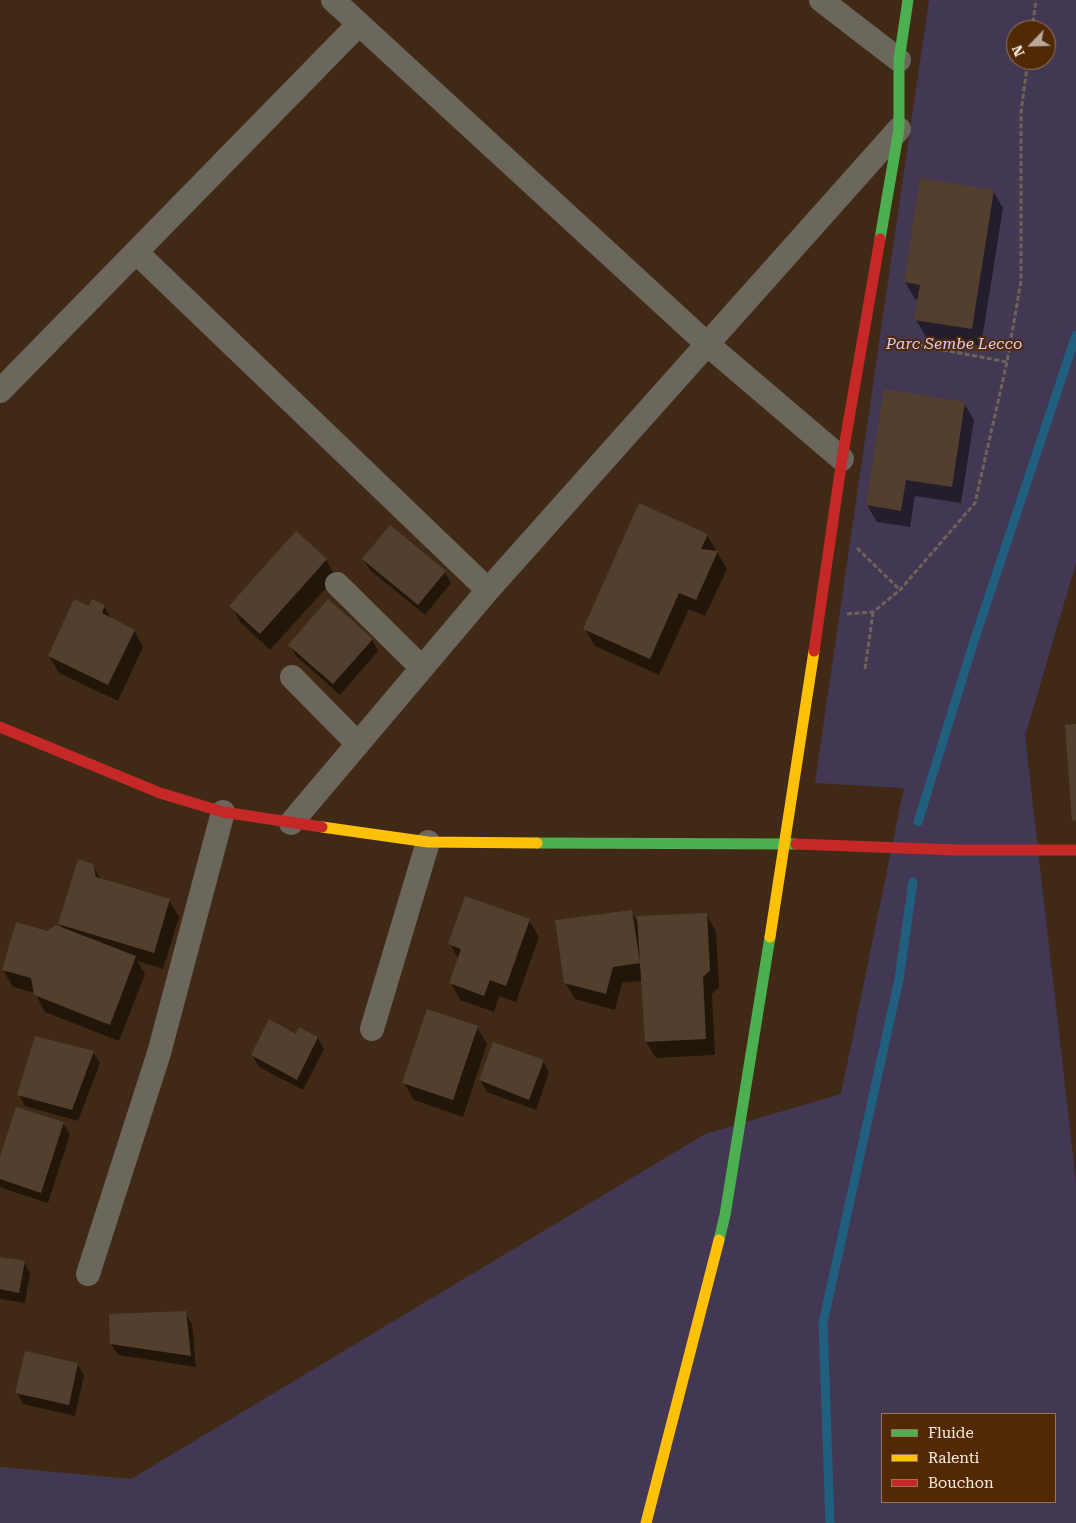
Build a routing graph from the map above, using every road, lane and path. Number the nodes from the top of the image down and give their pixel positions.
1 (333, 0) edge
2 (821, 0) edge
3 (908, 0) edge
4 (1036, 0) edge
5 (1033, 20) edge
6 (359, 24) junction
7 (899, 60) junction
8 (1027, 70) edge
9 (899, 129) junction
10 (136, 252) junction
11 (885, 339) dead end
12 (707, 344) junction
13 (1007, 362) junction
14 (0, 391) edge
15 (842, 459) junction
16 (337, 584) dead end
17 (488, 590) junction
18 (820, 612) junction
19 (873, 612) junction
20 (422, 668) junction
21 (865, 669) dead end
22 (292, 677) dead end
23 (0, 727) edge
24 (358, 744) junction
25 (223, 812) junction
26 (291, 823) junction
27 (428, 842) junction
28 (785, 844) junction
29 (1076, 850) edge
30 (372, 1029) dead end
31 (88, 1274) dead end
32 (646, 1523) edge

1 - 6 street
2 - 7 street
3 - 7 street
4 - 5 path
6 - 10 street
6 - 12 street
7 - 9 street
8 - 13 path
9 - 12 street
9 - 15 street
10 - 14 street
10 - 17 street
11 - 13 path
12 - 15 street
12 - 17 street
13 - 19 path
15 - 18 street
16 - 20 street
17 - 20 street
18 - 19 path
18 - 28 street
19 - 21 path
20 - 24 street
22 - 24 street
23 - 25 street
24 - 26 street
25 - 26 street
25 - 31 street
26 - 27 street
27 - 28 street
27 - 30 street
28 - 29 street
28 - 32 street

